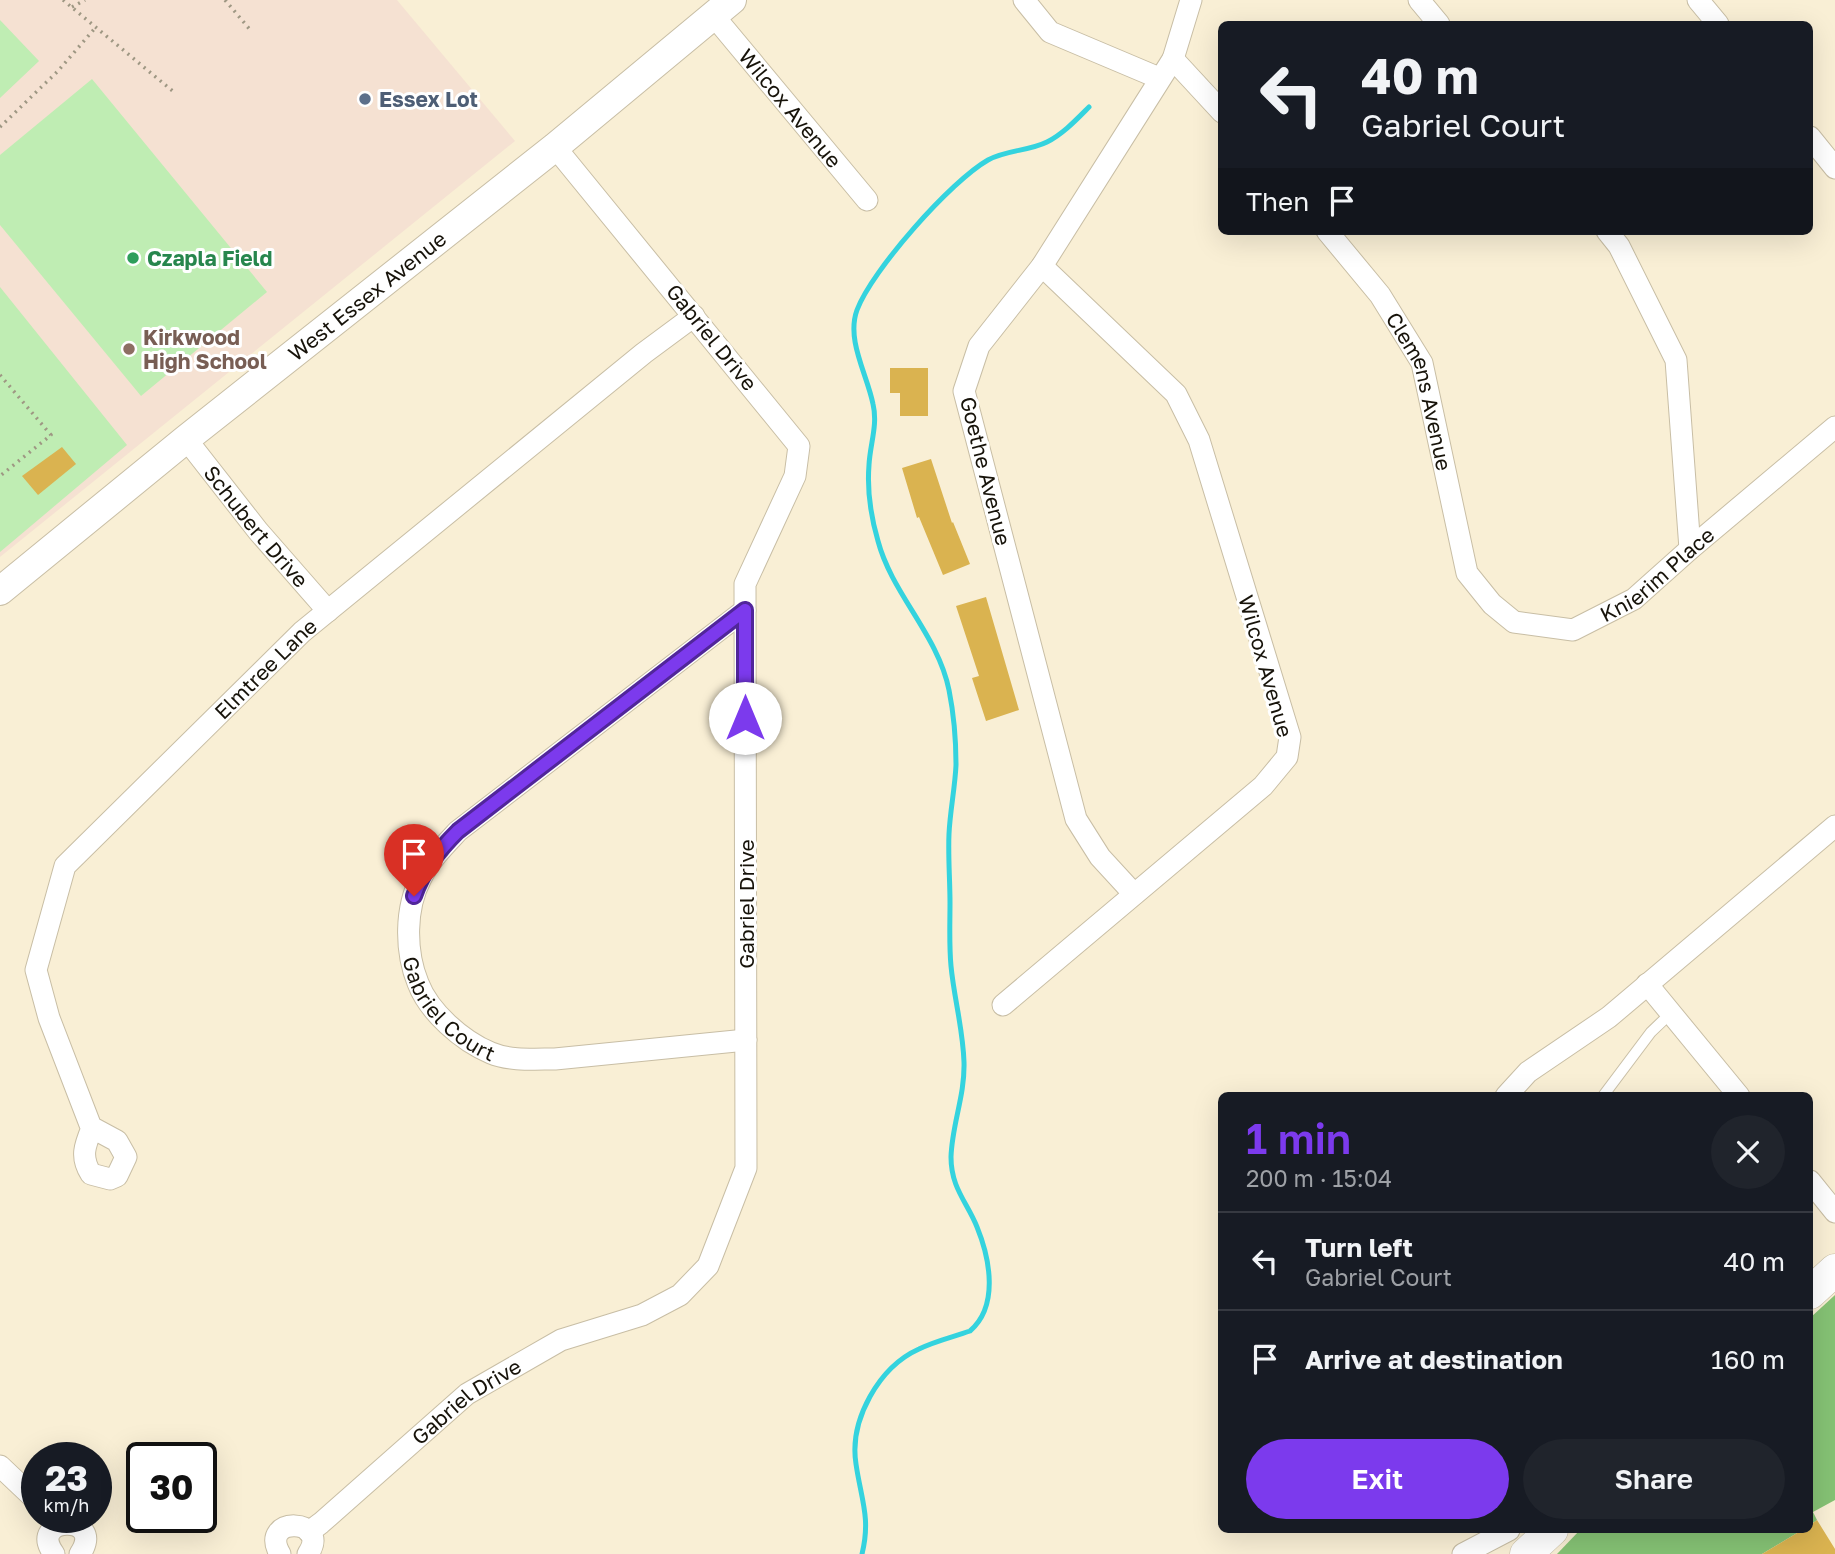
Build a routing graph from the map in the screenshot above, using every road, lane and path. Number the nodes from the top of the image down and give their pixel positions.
1 (64, 0) edge
2 (85, 0) edge
3 (225, 0) edge
4 (1024, 0) edge
5 (1191, 0) edge
6 (1419, 0) edge
7 (1698, 0) edge
8 (72, 7) junction
9 (722, 8) edge
10 (1436, 21) edge
11 (1716, 21) edge
12 (96, 27) junction
13 (252, 32) dead end
14 (1173, 59) junction
15 (1159, 78) junction
16 (175, 93) dead end
17 (1218, 108) edge
18 (0, 127) edge
19 (1813, 141) edge
20 (555, 147) junction
21 (1835, 168) edge
22 (867, 201) dead end
23 (1330, 235) edge
24 (1610, 235) edge
25 (1042, 266) junction
26 (694, 316) junction
27 (0, 375) edge
28 (1835, 428) edge
29 (186, 439) junction
30 (0, 476) edge
31 (1690, 549) junction
32 (1467, 573) joint
33 (0, 591) edge
34 (745, 610) junction
35 (328, 611) junction
36 (1835, 826) edge
37 (1134, 894) junction
38 (1647, 984) junction
39 (1003, 1005) dead end
40 (1671, 1013) junction
41 (746, 1040) junction
42 (1510, 1092) edge
43 (1606, 1092) edge
44 (1736, 1092) edge
45 (91, 1127) dead end
46 (1813, 1185) edge
47 (1835, 1212) edge
48 (1835, 1270) edge
49 (1813, 1290) edge
50 (0, 1466) edge
51 (21, 1486) edge
52 (309, 1532) junction
53 (50, 1533) edge
54 (83, 1533) edge
55 (1503, 1533) edge
56 (1549, 1533) edge
57 (54, 1554) edge
58 (80, 1554) edge
59 (280, 1554) edge
60 (308, 1554) edge
61 (1463, 1554) edge
62 (1526, 1554) edge

1 - 8 path
2 - 8 path
3 - 13 path
4 - 15 street
5 - 14 street, Goethe Avenue
6 - 10 street
7 - 11 street
8 - 12 path
9 - 20 street, West Essex Avenue
9 - 22 street, Wilcox Avenue
12 - 16 path
12 - 18 path
14 - 15 street, Goethe Avenue
14 - 17 street
15 - 25 street, Goethe Avenue
19 - 21 street
20 - 26 street, Gabriel Drive
20 - 29 street, West Essex Avenue
23 - 32 street, Clemens Avenue
24 - 31 street
25 - 37 street, Goethe Avenue
25 - 37 street, Wilcox Avenue
26 - 34 street, Gabriel Drive
26 - 35 street, Elmtree Lane
27 - 30 path
28 - 31 street, Knierim Place
29 - 33 street, West Essex Avenue
29 - 35 street, Schubert Drive
31 - 32 street, Knierim Place
34 - 41 street, Gabriel Drive
34 - 41 street, Gabriel Court
35 - 45 street, Elmtree Lane
36 - 38 street
37 - 39 street, Wilcox Avenue
38 - 40 street
38 - 42 street
40 - 43 lane
40 - 44 street
41 - 52 street, Gabriel Drive
46 - 47 street
48 - 49 main road
50 - 51 street
52 - 59 street
52 - 60 street
53 - 57 street
54 - 58 street
55 - 61 street
56 - 62 main road

